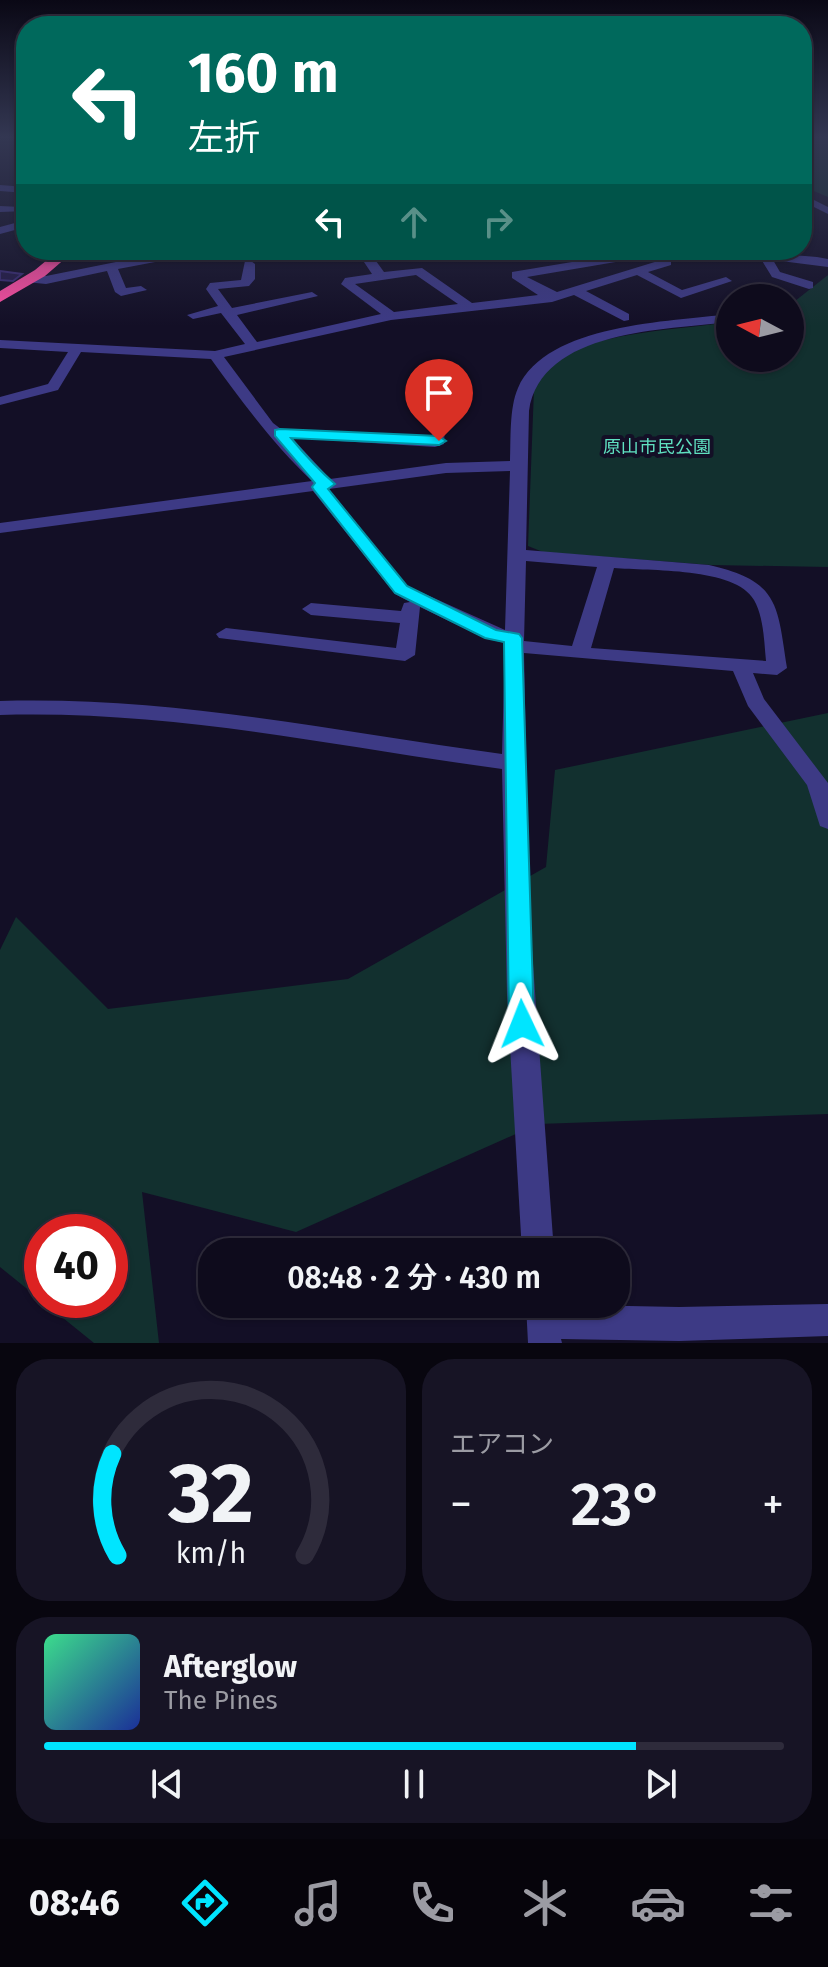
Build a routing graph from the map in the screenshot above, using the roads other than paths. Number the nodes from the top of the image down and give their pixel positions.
1 (55, 260) edge
2 (144, 260) edge
3 (367, 260) edge
4 (605, 260) edge
5 (664, 260) edge
6 (767, 260) edge
7 (249, 264) dead end
8 (828, 265) edge
9 (111, 266) junction
10 (638, 271) junction
11 (381, 276) junction
12 (30, 279) junction
13 (726, 281) dead end
14 (809, 285) junction
15 (804, 289) edge
16 (141, 290) dead end
17 (576, 291) junction
18 (312, 296) dead end
19 (0, 297) edge
20 (552, 298) junction
21 (470, 307) junction
22 (226, 310) junction
23 (193, 315) dead end
24 (391, 316) junction
25 (624, 317) dead end
26 (716, 320) edge
27 (0, 344) edge
28 (253, 346) junction
29 (76, 349) junction
30 (215, 355) junction
31 (442, 393) dead end
32 (0, 401) edge
33 (280, 433) junction
34 (519, 466) junction
35 (323, 486) junction
36 (0, 528) edge
37 (517, 555) junction
38 (607, 562) junction
39 (411, 595) junction
40 (311, 609) dead end
41 (410, 618) junction
42 (226, 634) dead end
43 (514, 641) junction
44 (580, 653) junction
45 (740, 665) junction
46 (0, 708) edge
47 (515, 763) junction
48 (828, 820) edge
49 (537, 1238) edge
50 (828, 1320) edge
51 (543, 1323) edge

1 - 12 highway
2 - 9 street
3 - 11 street
4 - 20 street
5 - 10 street
6 - 14 street
7 - 22 street
8 - 14 street
9 - 12 street
9 - 16 street
10 - 13 street
10 - 17 street
11 - 21 street
11 - 24 street
12 - 19 highway
14 - 15 street
17 - 20 street
17 - 25 street
18 - 22 street
20 - 21 street
21 - 24 street
22 - 23 street
22 - 28 street
24 - 28 street
26 - 34 street
27 - 29 street
28 - 30 street
29 - 30 street
29 - 32 street
30 - 33 street
31 - 33 street
33 - 35 street
34 - 35 street
34 - 37 street
35 - 36 street
35 - 39 street
37 - 38 street
37 - 43 street
38 - 44 street
38 - 45 street
39 - 41 street
39 - 43 street
40 - 41 street
41 - 42 street
43 - 44 street
43 - 47 street
44 - 45 street
45 - 48 street
46 - 47 street
47 - 49 street
50 - 51 street

